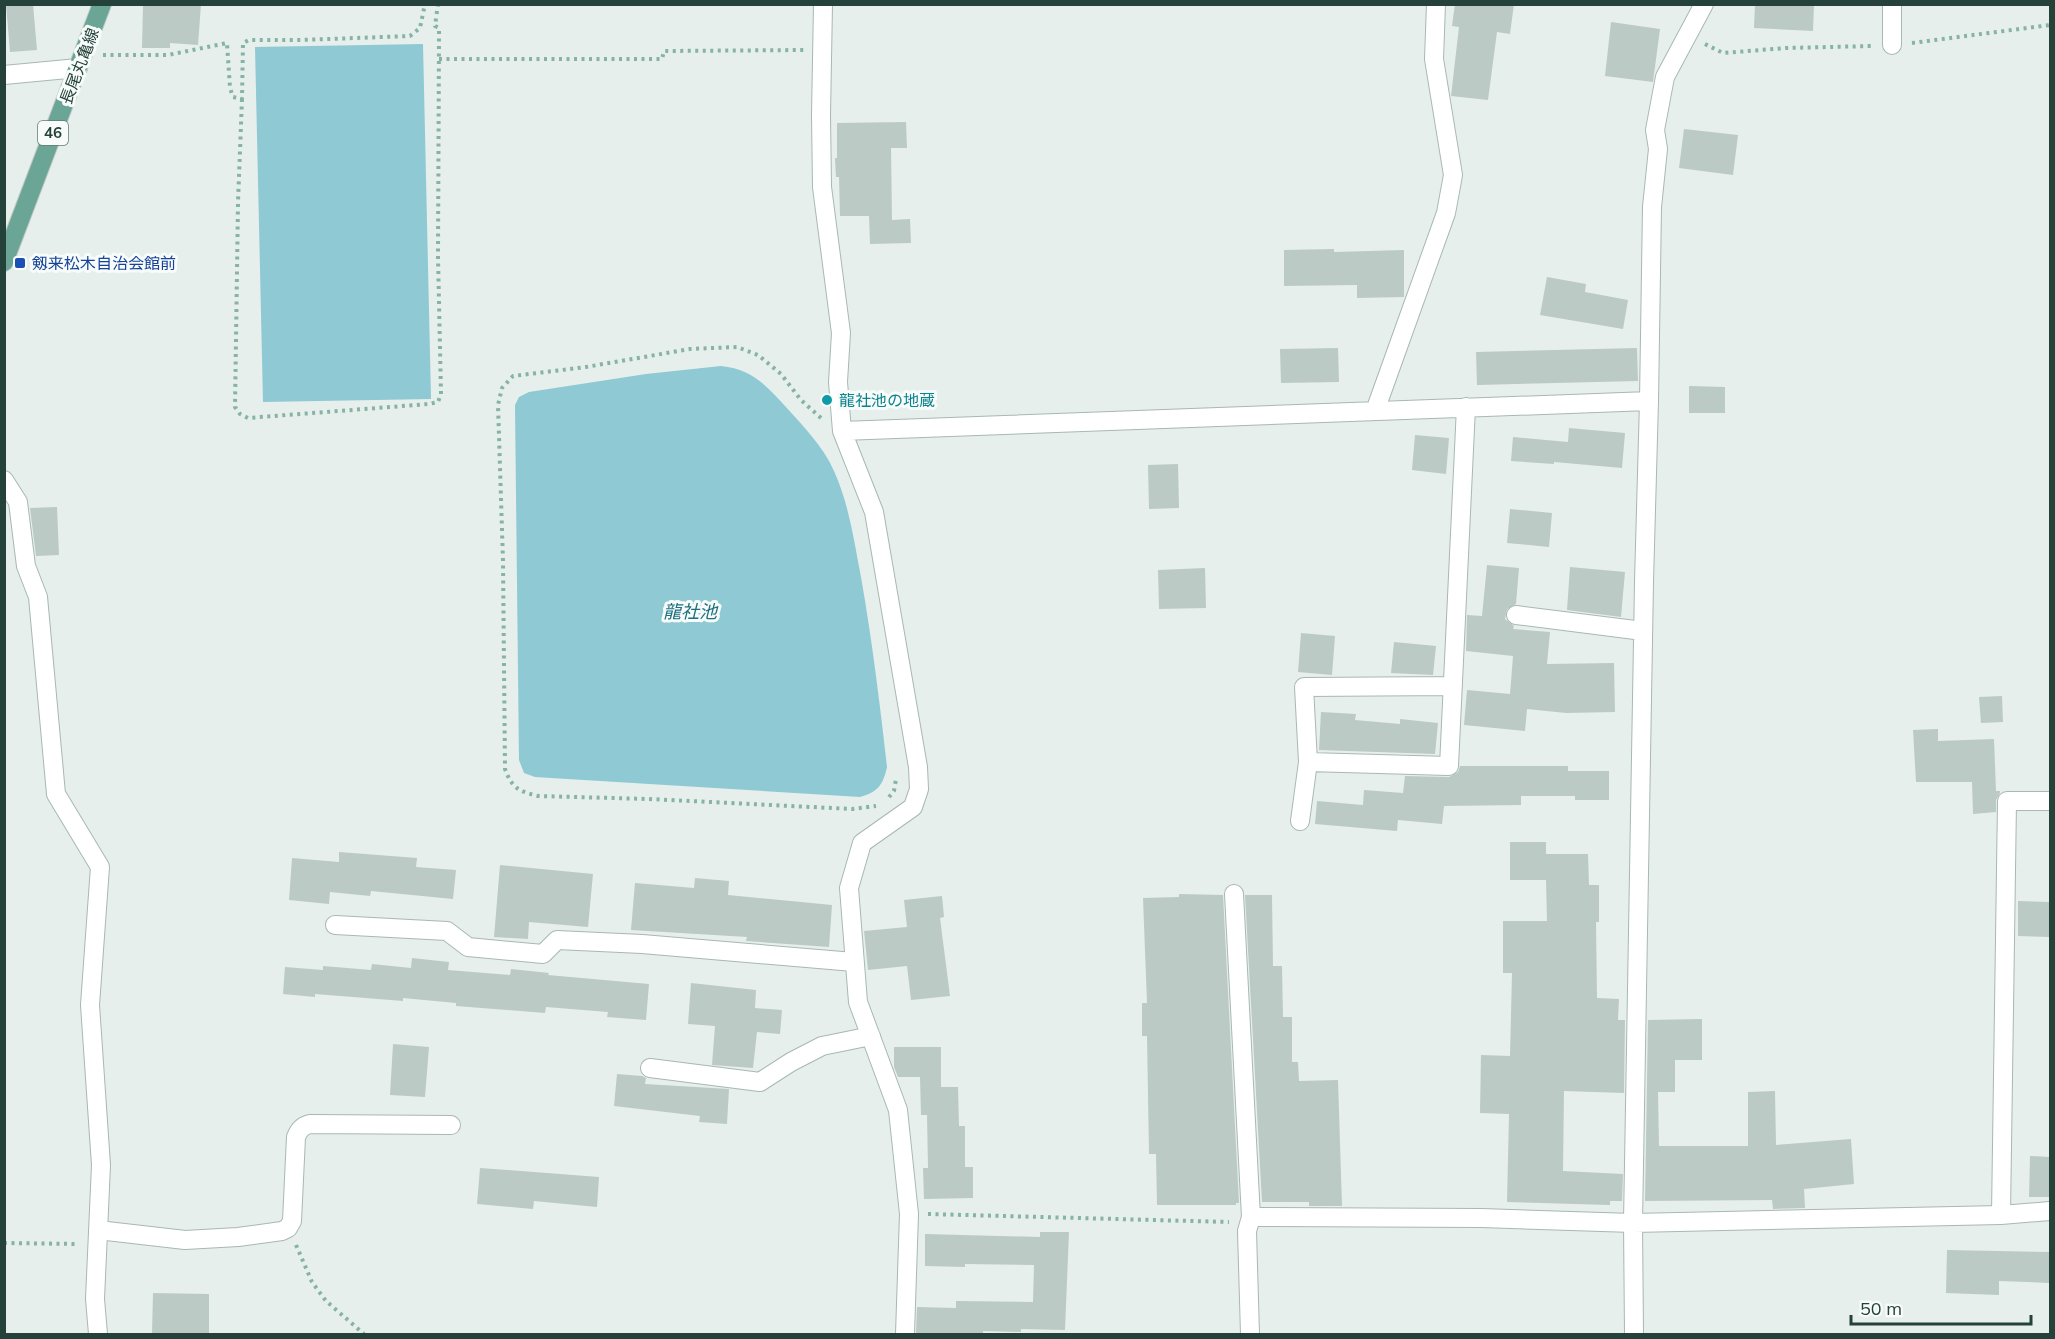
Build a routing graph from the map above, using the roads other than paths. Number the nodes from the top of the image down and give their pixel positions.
1 (102, 4) edge
2 (823, 4) edge
3 (1436, 4) edge
4 (1704, 4) edge
5 (1892, 4) edge
6 (1892, 45) road end
7 (78, 68) junction
8 (4, 75) edge
9 (4, 262) edge
10 (1649, 401) junction
11 (1466, 407) junction
12 (1375, 411) junction
13 (842, 431) junction
14 (4, 480) edge
15 (1516, 615) dead end
16 (1643, 631) junction
17 (1453, 686) junction
18 (1308, 762) junction
19 (2050, 801) edge
20 (1300, 821) dead end
21 (1234, 894) dead end
22 (335, 926) dead end
23 (854, 962) junction
24 (870, 1036) junction
25 (650, 1068) dead end
26 (451, 1125) dead end
27 (2050, 1211) edge
28 (2001, 1215) junction
29 (1251, 1216) junction
30 (1633, 1223) junction
31 (98, 1237) junction
32 (98, 1335) edge
33 (904, 1335) edge
34 (1250, 1335) edge
35 (1634, 1335) edge

1 - 7 main road, 長尾丸亀線 / 46
2 - 13 street
3 - 12 street
4 - 10 street
5 - 6 street
7 - 8 street
7 - 9 main road, 長尾丸亀線 / 46
10 - 11 street
10 - 16 street
11 - 12 street
11 - 17 street
12 - 13 street
13 - 23 street
14 - 31 street
15 - 16 street
16 - 30 street
17 - 18 street
17 - 18 street
18 - 20 street
19 - 28 street
21 - 29 street
22 - 23 street
23 - 24 street
24 - 25 street
24 - 33 street
26 - 31 street
27 - 28 street
28 - 30 street
29 - 30 street
29 - 34 street
30 - 35 street
31 - 32 street

